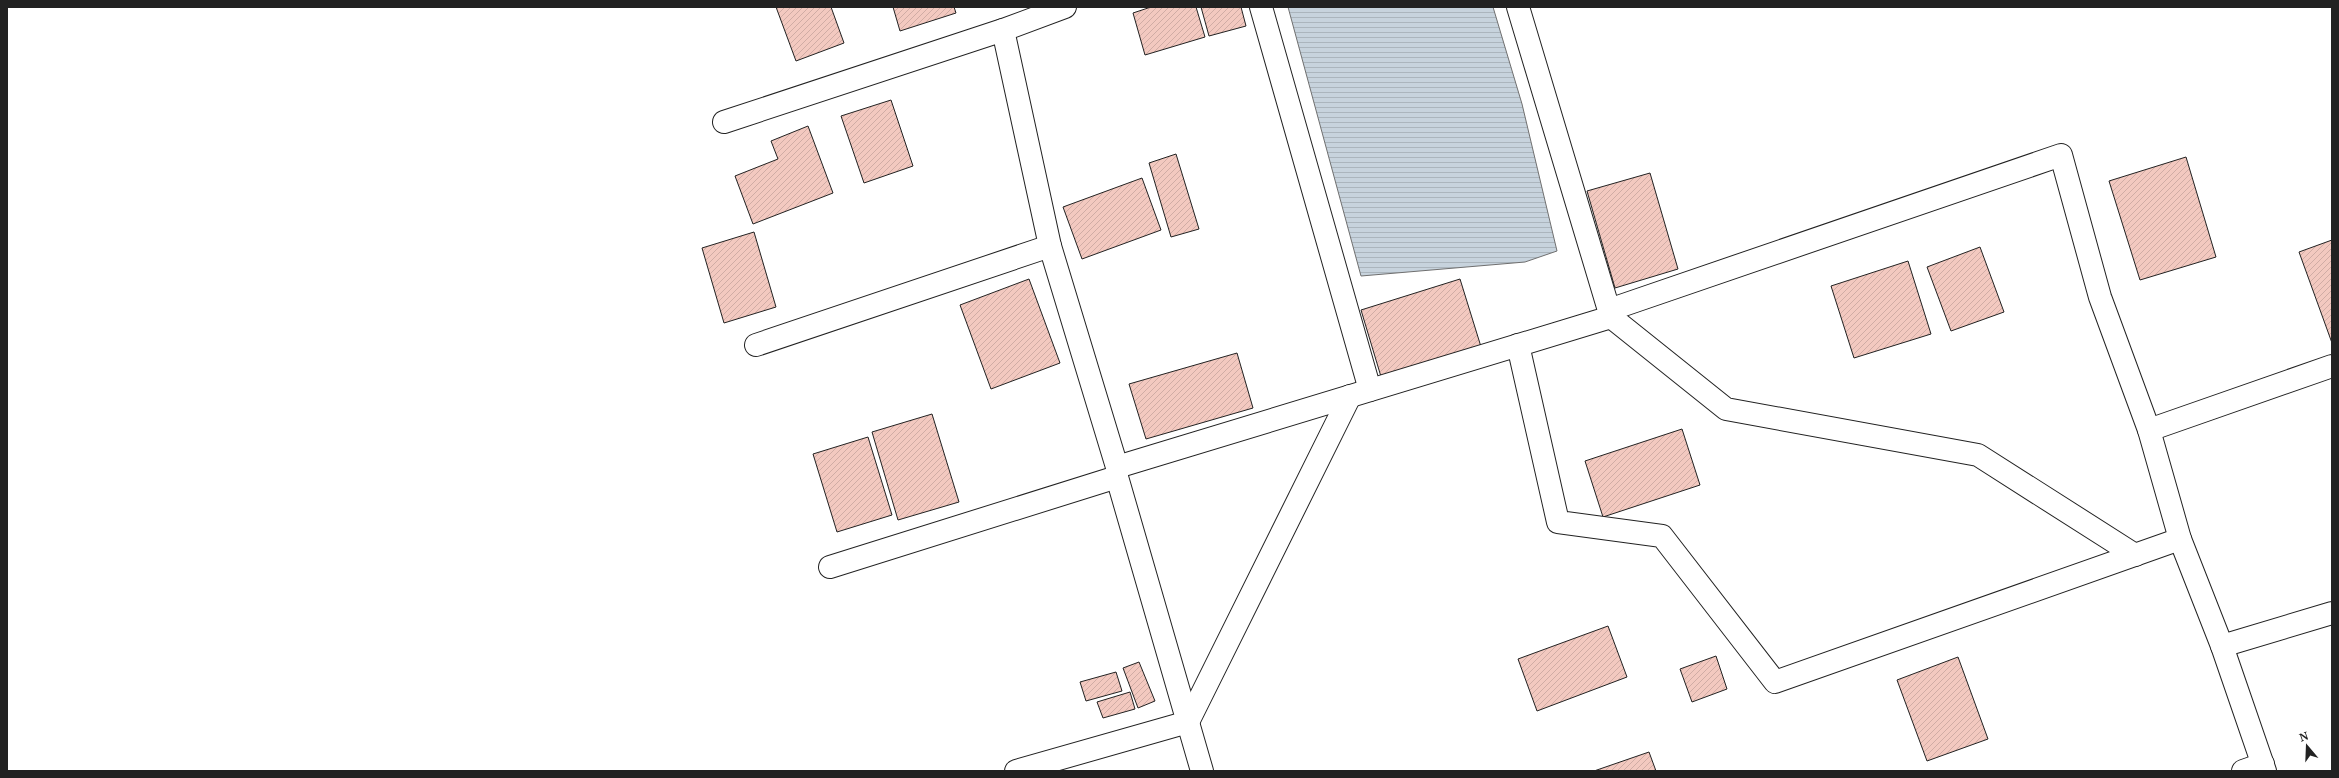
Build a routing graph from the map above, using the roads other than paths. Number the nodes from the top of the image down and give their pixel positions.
1 (1065, 7) edge
2 (1262, 7) edge
3 (1518, 7) edge
4 (1002, 30) junction
5 (724, 122) dead end
6 (1050, 246) junction
7 (1610, 313) junction
8 (756, 345) dead end
9 (1518, 345) junction
10 (2332, 366) edge
11 (1360, 393) junction
12 (2149, 430) junction
13 (1117, 472) junction
14 (2180, 539) junction
15 (2135, 555) junction
16 (830, 567) dead end
17 (2332, 613) edge
18 (2222, 646) junction
19 (1188, 722) junction
20 (2257, 769) edge
21 (1016, 771) edge
22 (1202, 771) edge

1 - 4 street
2 - 11 street
3 - 7 street
4 - 5 street
4 - 6 street
6 - 8 street
6 - 13 street
7 - 9 street
7 - 12 street
7 - 15 street
9 - 11 street
9 - 15 street
10 - 12 street
11 - 13 street
11 - 19 street
12 - 14 street
13 - 16 street
13 - 19 street
14 - 15 street
14 - 18 street
17 - 18 street
18 - 20 street
19 - 21 street
19 - 22 street

